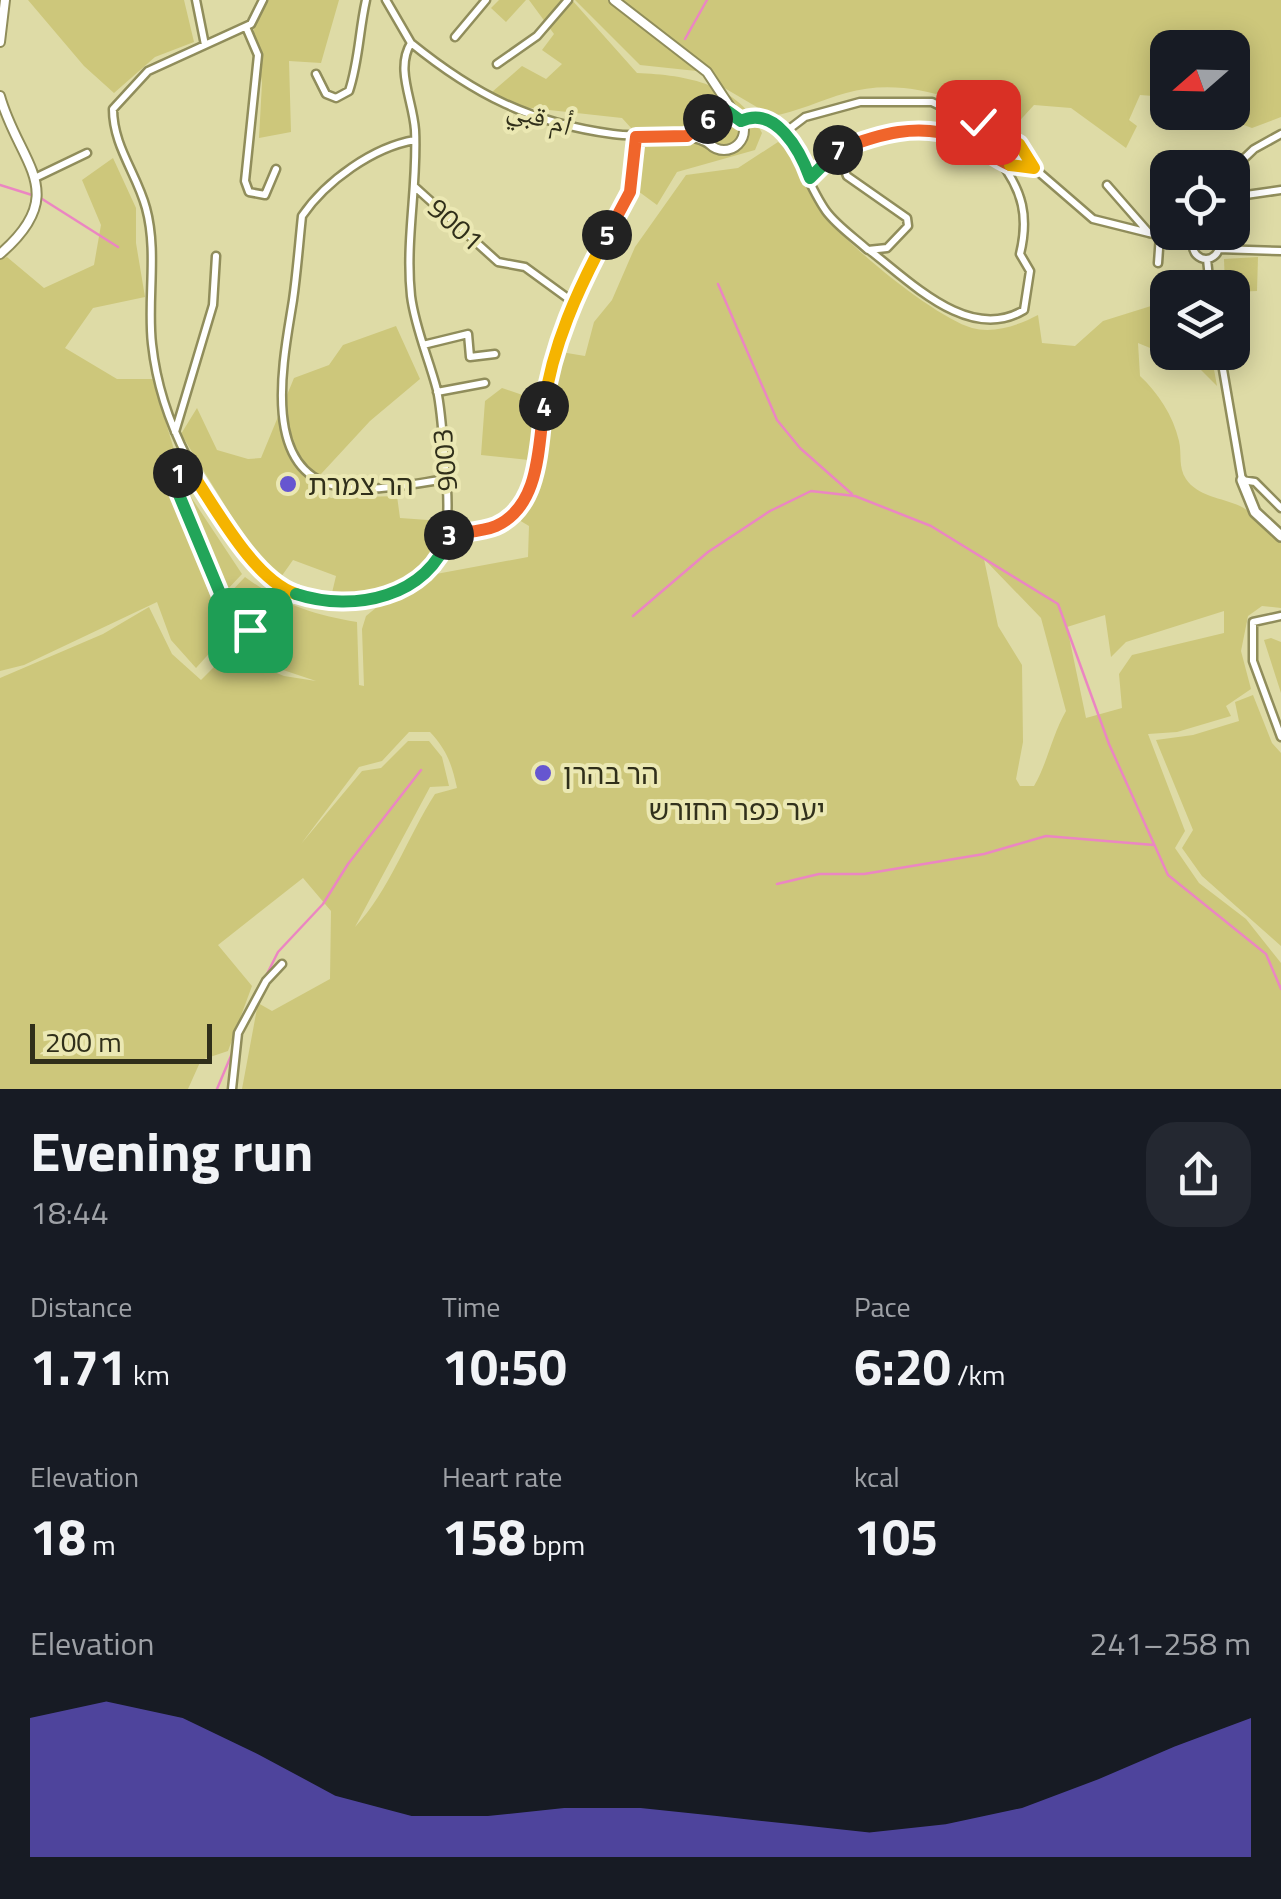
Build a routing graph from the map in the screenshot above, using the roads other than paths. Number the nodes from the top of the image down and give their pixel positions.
1 (4, 0) edge
2 (196, 0) edge
3 (263, 0) edge
4 (366, 0) edge
5 (386, 0) edge
6 (486, 0) edge
7 (568, 0) edge
8 (614, 0) edge
9 (2, 25) edge
10 (246, 27) junction
11 (454, 36) dead end
12 (0, 42) edge
13 (411, 43) junction
14 (204, 45) junction
15 (497, 64) dead end
16 (316, 74) dead end
17 (712, 82) junction
18 (0, 96) edge
19 (734, 113) junction
20 (708, 118) junction
21 (741, 121) junction
22 (784, 133) junction
23 (1281, 134) edge
24 (687, 136) junction
25 (636, 137) junction
26 (416, 140) junction
27 (712, 146) junction
28 (837, 150) junction
29 (87, 153) dead end
30 (1250, 153) edge
31 (999, 160) junction
32 (1034, 168) junction
33 (276, 169) dead end
34 (37, 177) junction
35 (810, 178) junction
36 (1107, 184) dead end
37 (414, 186) junction
38 (1281, 190) edge
39 (1250, 194) edge
40 (1149, 233) joint
41 (868, 250) junction
42 (1159, 250) edge
43 (1195, 250) edge
44 (1217, 250) edge
45 (1234, 250) edge
46 (1281, 253) edge
47 (0, 254) edge
48 (216, 256) dead end
49 (1207, 259) junction
50 (1158, 263) dead end
51 (1208, 270) edge
52 (573, 302) junction
53 (423, 345) junction
54 (494, 354) dead end
55 (1223, 370) edge
56 (485, 384) dead end
57 (437, 392) junction
58 (175, 434) junction
59 (187, 466) junction
60 (447, 479) junction
61 (1242, 480) junction
62 (1281, 508) edge
63 (449, 535) junction
64 (1281, 536) edge
65 (1281, 616) edge
66 (234, 626) dead end
67 (1281, 737) edge
68 (282, 964) dead end
69 (232, 1089) edge

1 - 9 street
2 - 14 street
3 - 10 street
4 - 16 street
5 - 13 street
6 - 11 street
7 - 15 street
8 - 17 street
9 - 12 street
10 - 14 street
10 - 33 street
13 - 25 street, أم قبي
13 - 26 street, 9003
14 - 58 street
17 - 19 street
17 - 20 street
18 - 34 street
19 - 20 street
19 - 21 street
20 - 24 street
20 - 27 street
21 - 22 street
21 - 27 street
22 - 32 street
22 - 35 street
23 - 30 street
24 - 25 street, أم قبي
24 - 27 street, أم قبي
25 - 52 street
26 - 37 street, 9003
26 - 60 street
28 - 31 street
28 - 35 street
28 - 41 street
29 - 34 street
31 - 32 street
31 - 41 street
32 - 40 street
34 - 47 street
35 - 41 street
36 - 40 street
37 - 52 street, 9001
37 - 53 street, 9003
38 - 39 street
42 - 50 street
43 - 49 street
44 - 49 street
45 - 46 street
48 - 58 street
49 - 51 street
52 - 63 street
53 - 54 street
53 - 57 street, 9003
55 - 61 street
56 - 57 street, 9003
57 - 60 street, 9003
58 - 59 street
59 - 63 street
59 - 66 street
60 - 63 street, 9003
61 - 62 street
61 - 64 main road
65 - 67 street
68 - 69 street

